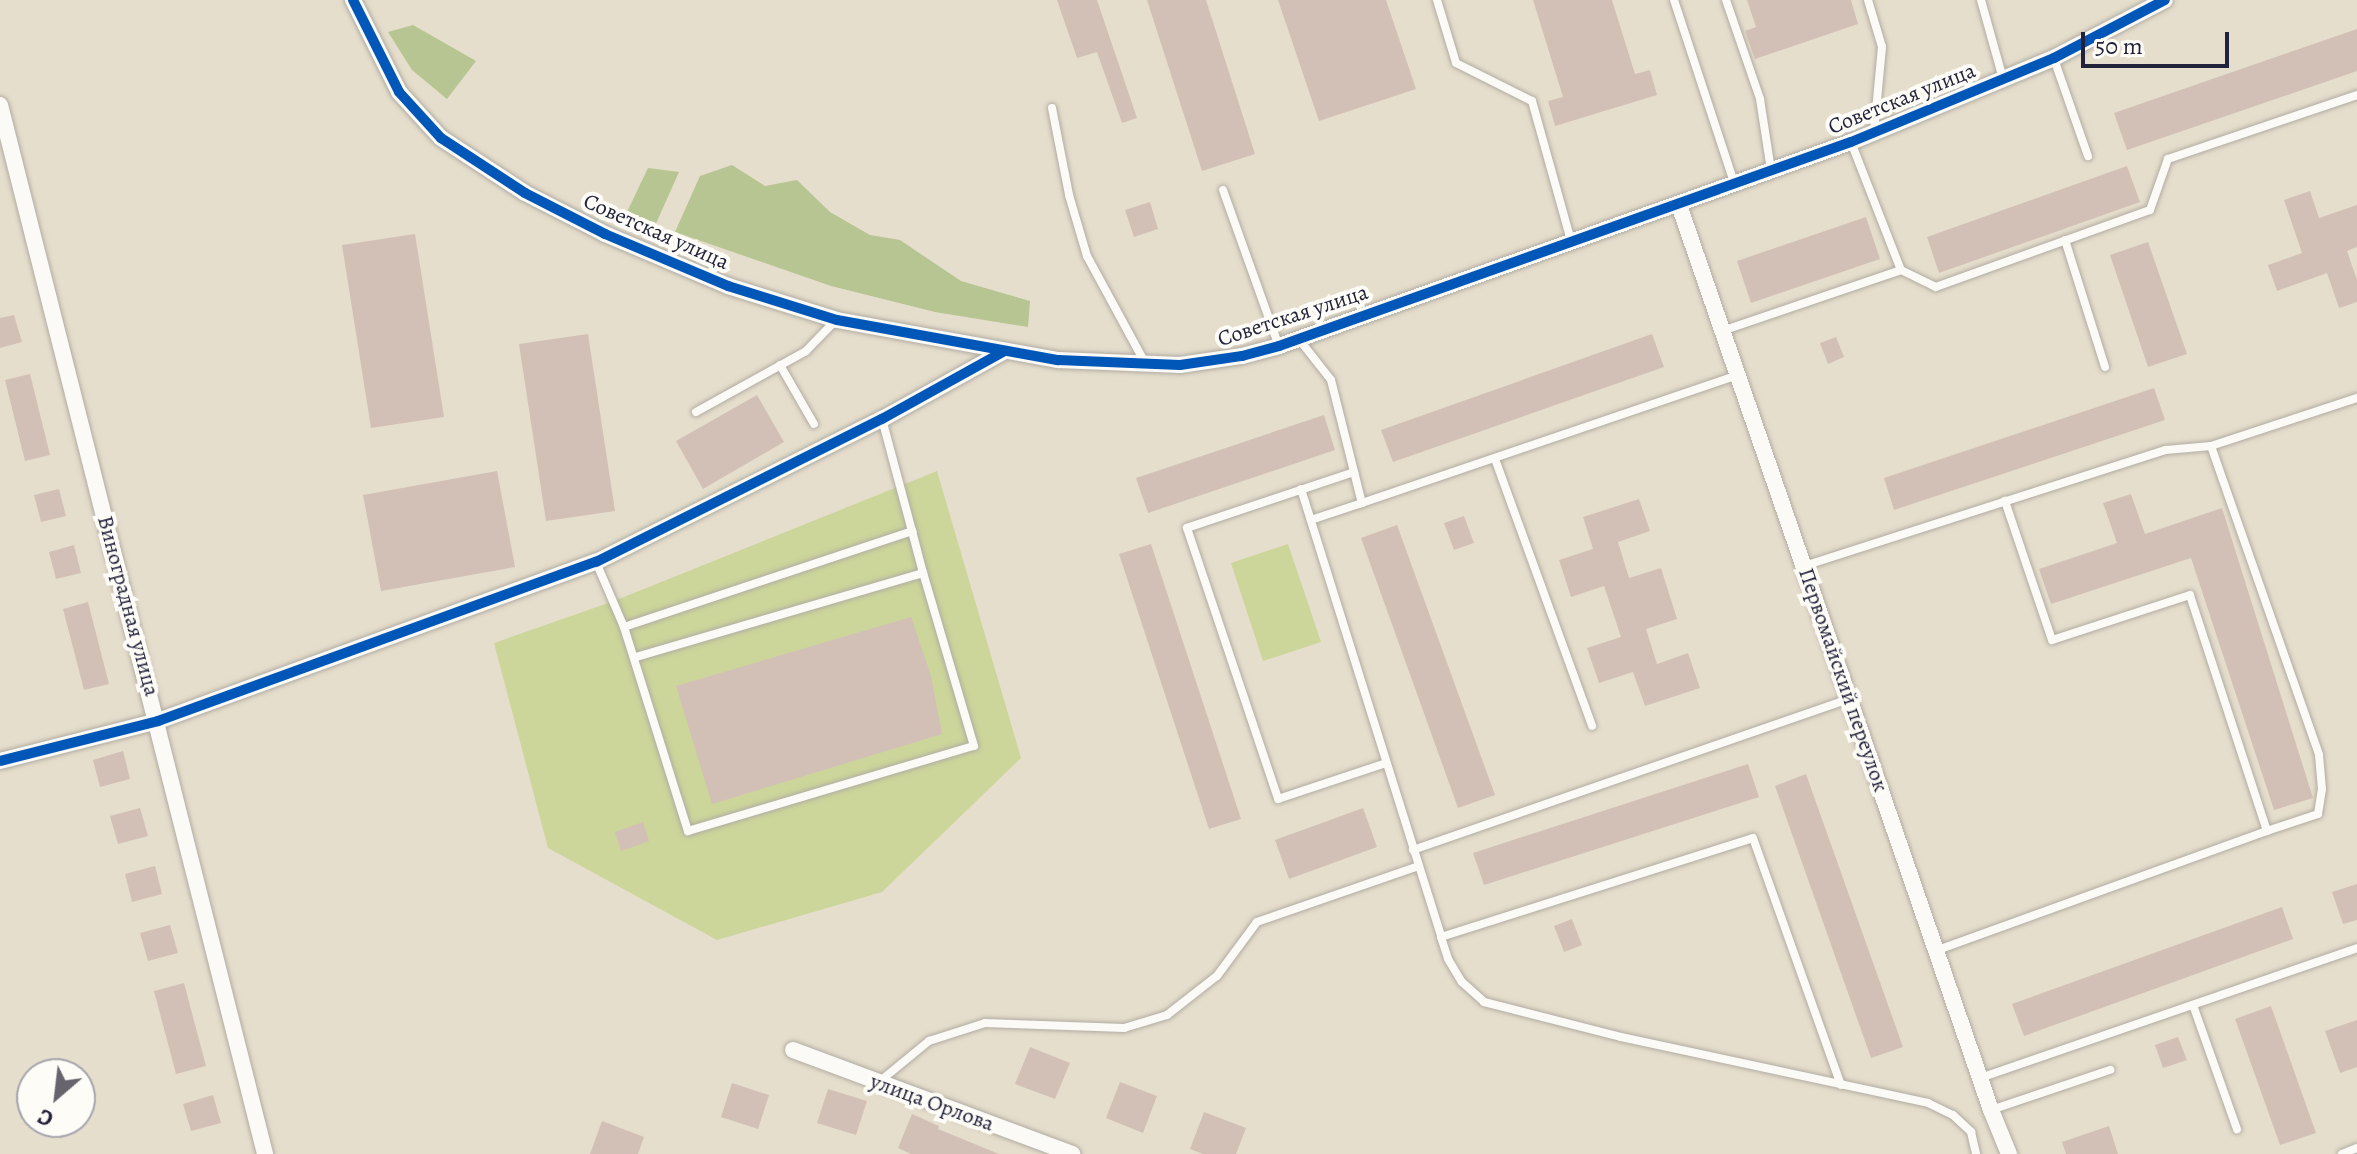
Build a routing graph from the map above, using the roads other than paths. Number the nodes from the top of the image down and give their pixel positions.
1 (353, 0) edge
2 (1437, 0) edge
3 (1674, 0) edge
4 (1726, 0) edge
5 (1868, 0) edge
6 (1981, 0) edge
7 (2165, 0) edge
8 (2054, 58) junction
9 (2004, 79) junction
10 (2357, 95) edge
11 (0, 105) edge
12 (1052, 108) dead end
13 (1874, 133) junction
14 (1851, 142) junction
15 (2088, 156) dead end
16 (1771, 170) junction
17 (1734, 183) junction
18 (1223, 190) dead end
19 (1679, 205) junction
20 (2065, 240) junction
21 (1571, 241) junction
22 (1901, 270) junction
23 (837, 320) junction
24 (1722, 331) junction
25 (1298, 338) junction
26 (1279, 346) junction
27 (1003, 352) junction
28 (1145, 363) junction
29 (780, 365) junction
30 (2105, 367) dead end
31 (1738, 375) junction
32 (2357, 398) edge
33 (696, 412) dead end
34 (882, 419) junction
35 (814, 424) dead end
36 (2211, 446) junction
37 (1495, 459) junction
38 (1354, 472) junction
39 (1301, 489) junction
40 (2005, 501) junction
41 (1362, 503) junction
42 (1311, 520) junction
43 (912, 531) junction
44 (596, 562) junction
45 (1804, 566) junction
46 (923, 573) junction
47 (624, 627) junction
48 (636, 657) junction
49 (1849, 699) junction
50 (158, 721) junction
51 (1592, 726) dead end
52 (0, 761) edge
53 (1386, 763) junction
54 (2267, 831) junction
55 (1413, 850) junction
56 (1419, 866) junction
57 (1441, 937) junction
58 (2357, 948) edge
59 (1938, 950) junction
60 (2193, 1005) junction
61 (793, 1050) dead end
62 (2110, 1070) dead end
63 (1980, 1078) junction
64 (878, 1083) junction
65 (1841, 1085) junction
66 (1991, 1110) junction
67 (2237, 1129) dead end
68 (2357, 1148) edge
69 (265, 1154) edge
70 (1072, 1154) edge
71 (1976, 1154) edge
72 (2009, 1154) edge
73 (2342, 1154) edge

1 - 23 street, Советская улица
2 - 21 lane
3 - 17 lane
4 - 16 lane
5 - 13 lane
6 - 9 lane
7 - 8 street, Советская улица
8 - 9 street, Советская улица
8 - 15 lane
9 - 13 street, Советская улица
10 - 20 lane
11 - 50 street, Виноградная улица
12 - 28 lane
13 - 14 street, Советская улица
14 - 16 street, Советская улица
14 - 22 lane
16 - 17 street, Советская улица
17 - 19 street, Советская улица
18 - 26 lane
19 - 21 street, Советская улица
19 - 24 street, Первомайский переулок
20 - 22 lane
20 - 30 lane
21 - 25 street, Советская улица
22 - 24 lane
23 - 27 street, Советская улица
23 - 29 lane
24 - 31 street, Первомайский переулок
25 - 26 street, Советская улица
25 - 38 lane
26 - 28 street, Советская улица
27 - 28 street, Советская улица
27 - 34 street
29 - 33 lane
29 - 35 lane
31 - 37 lane
31 - 45 street, Первомайский переулок
32 - 36 lane
34 - 43 lane
34 - 44 street
36 - 40 lane
36 - 54 lane
37 - 41 lane
37 - 51 lane
38 - 39 lane
38 - 41 lane
39 - 42 lane
39 - 53 lane
40 - 45 lane
40 - 54 lane
41 - 42 lane
42 - 53 lane
43 - 46 lane
43 - 47 lane
44 - 47 lane
44 - 50 street
45 - 49 street, Первомайский переулок
46 - 48 lane
46 - 48 lane
47 - 48 lane
49 - 55 lane
49 - 59 street, Первомайский переулок
50 - 52 street
50 - 69 street, Виноградная улица
53 - 55 lane
54 - 59 lane
55 - 56 lane
56 - 57 lane
56 - 64 lane
57 - 65 lane
57 - 65 lane
58 - 60 lane
59 - 63 street, Первомайский переулок
60 - 63 lane
60 - 67 lane
61 - 64 street, улица Орлова
62 - 66 lane
63 - 66 street, Первомайский переулок
64 - 70 street, улица Орлова
65 - 71 lane
66 - 72 street, Первомайский переулок
68 - 73 lane

